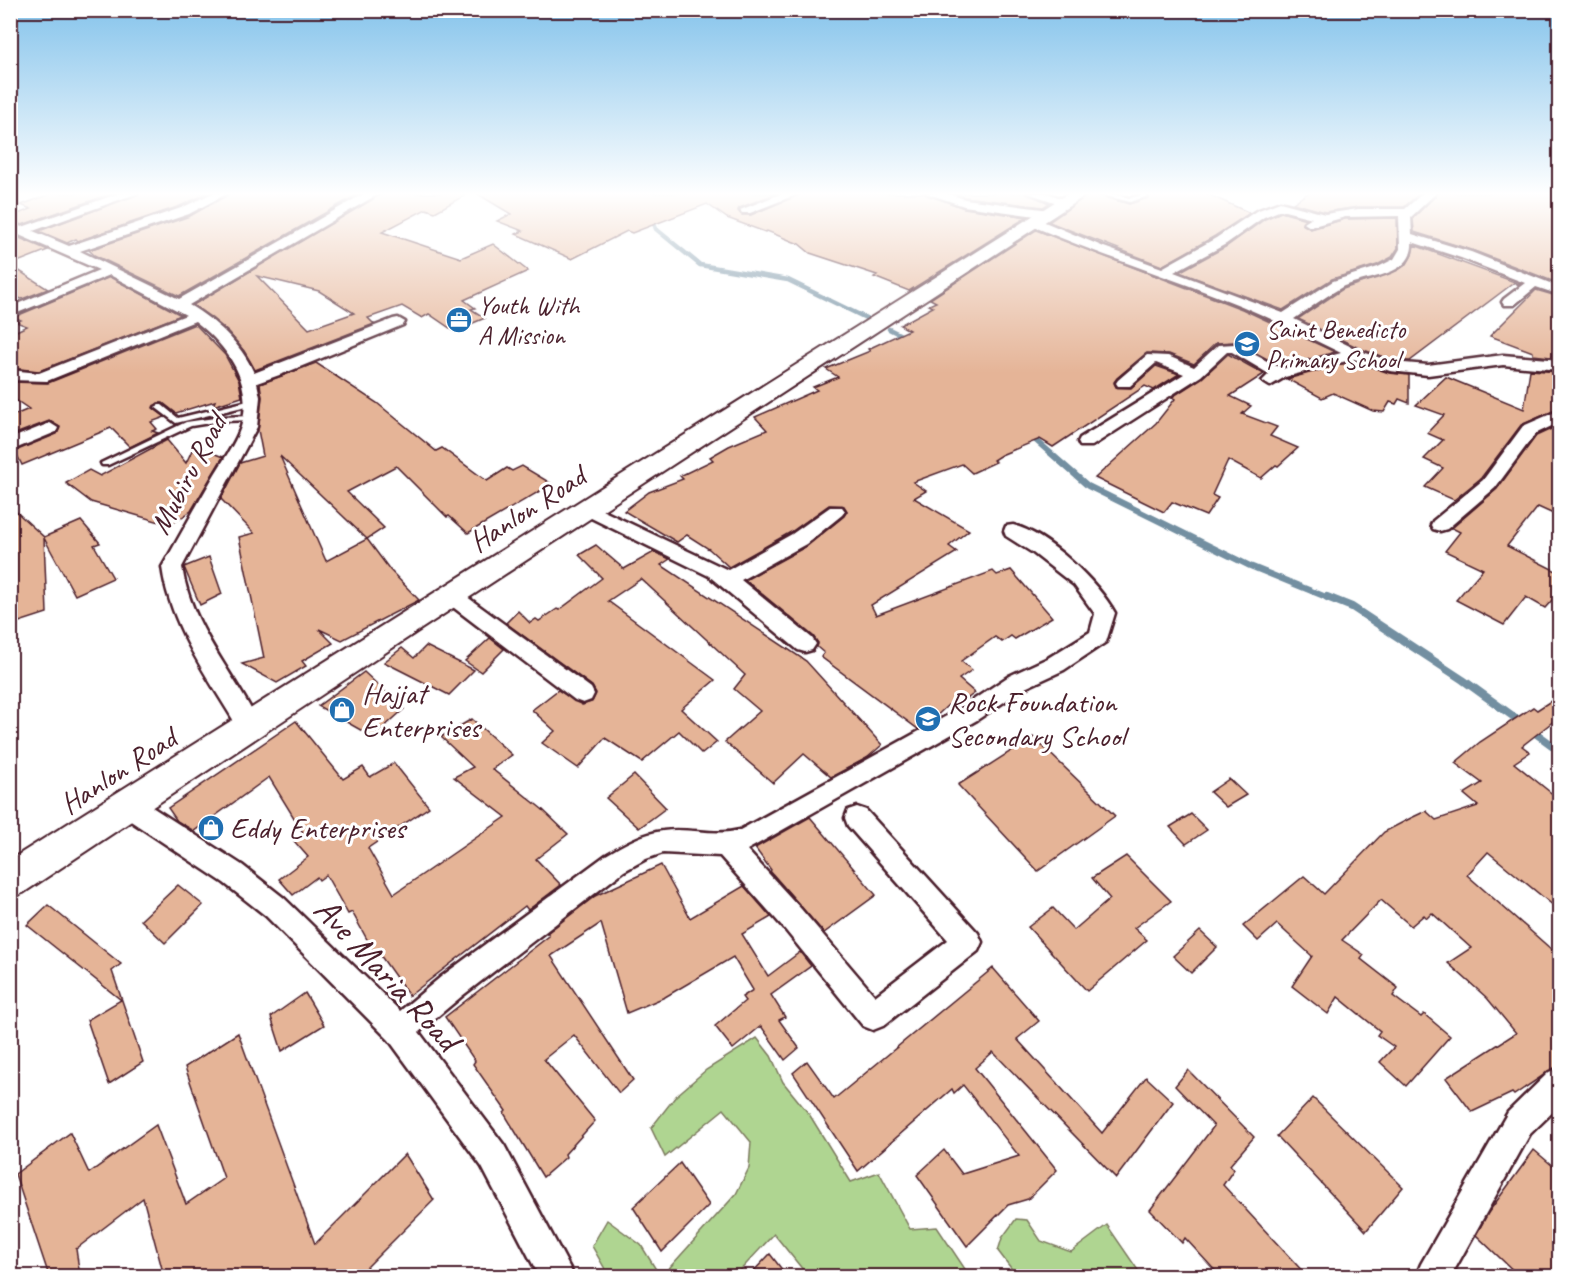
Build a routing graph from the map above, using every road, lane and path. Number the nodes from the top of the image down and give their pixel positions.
1 (75, 253) edge
2 (269, 253) edge
3 (979, 253) edge
4 (1108, 253) edge
5 (1199, 253) edge
6 (1404, 253) edge
7 (1460, 253) edge
8 (110, 270) junction
9 (1163, 273) junction
10 (1533, 283) junction
11 (1557, 291) dead end
12 (1509, 302) dead end
13 (180, 304) junction
14 (11, 312) edge
15 (198, 315) junction
16 (1284, 319) junction
17 (398, 322) dead end
18 (1355, 354) junction
19 (1560, 365) edge
20 (1196, 373) junction
21 (10, 375) edge
22 (249, 380) junction
23 (1124, 383) dead end
24 (159, 407) dead end
25 (251, 410) junction
26 (1560, 415) edge
27 (50, 428) dead end
28 (1086, 441) dead end
29 (10, 446) edge
30 (105, 463) dead end
31 (587, 509) junction
32 (836, 511) dead end
33 (1440, 525) dead end
34 (1013, 531) dead end
35 (727, 579) junction
36 (452, 596) junction
37 (805, 644) dead end
38 (583, 694) dead end
39 (248, 724) junction
40 (126, 804) junction
41 (857, 818) dead end
42 (726, 845) junction
43 (10, 881) edge
44 (399, 1030) junction
45 (1560, 1083) edge
46 (556, 1276) edge
47 (1433, 1276) edge

1 - 8 street, Mubiru Road
2 - 13 street
3 - 31 main road, Hanlon Road
4 - 9 street
5 - 9 street
6 - 16 street
7 - 10 street
8 - 13 street, Mubiru Road
8 - 14 street
9 - 16 street
10 - 11 street
10 - 12 street
13 - 15 street, Mubiru Road
15 - 21 street
15 - 22 street, Mubiru Road
16 - 18 street
17 - 22 street
18 - 19 street
18 - 20 street
20 - 23 street
20 - 28 street
22 - 25 street, Mubiru Road
24 - 25 lane
25 - 30 lane
25 - 39 street, Mubiru Road
26 - 33 street
27 - 29 street
31 - 35 street
31 - 36 main road, Hanlon Road
32 - 35 street
34 - 42 street
35 - 37 street
36 - 38 street
36 - 39 main road, Hanlon Road
39 - 40 main road, Hanlon Road
40 - 43 main road, Hanlon Road
40 - 44 street, Ave Maria Road
41 - 42 street
42 - 44 street
44 - 46 street, Ave Maria Road
45 - 47 street

